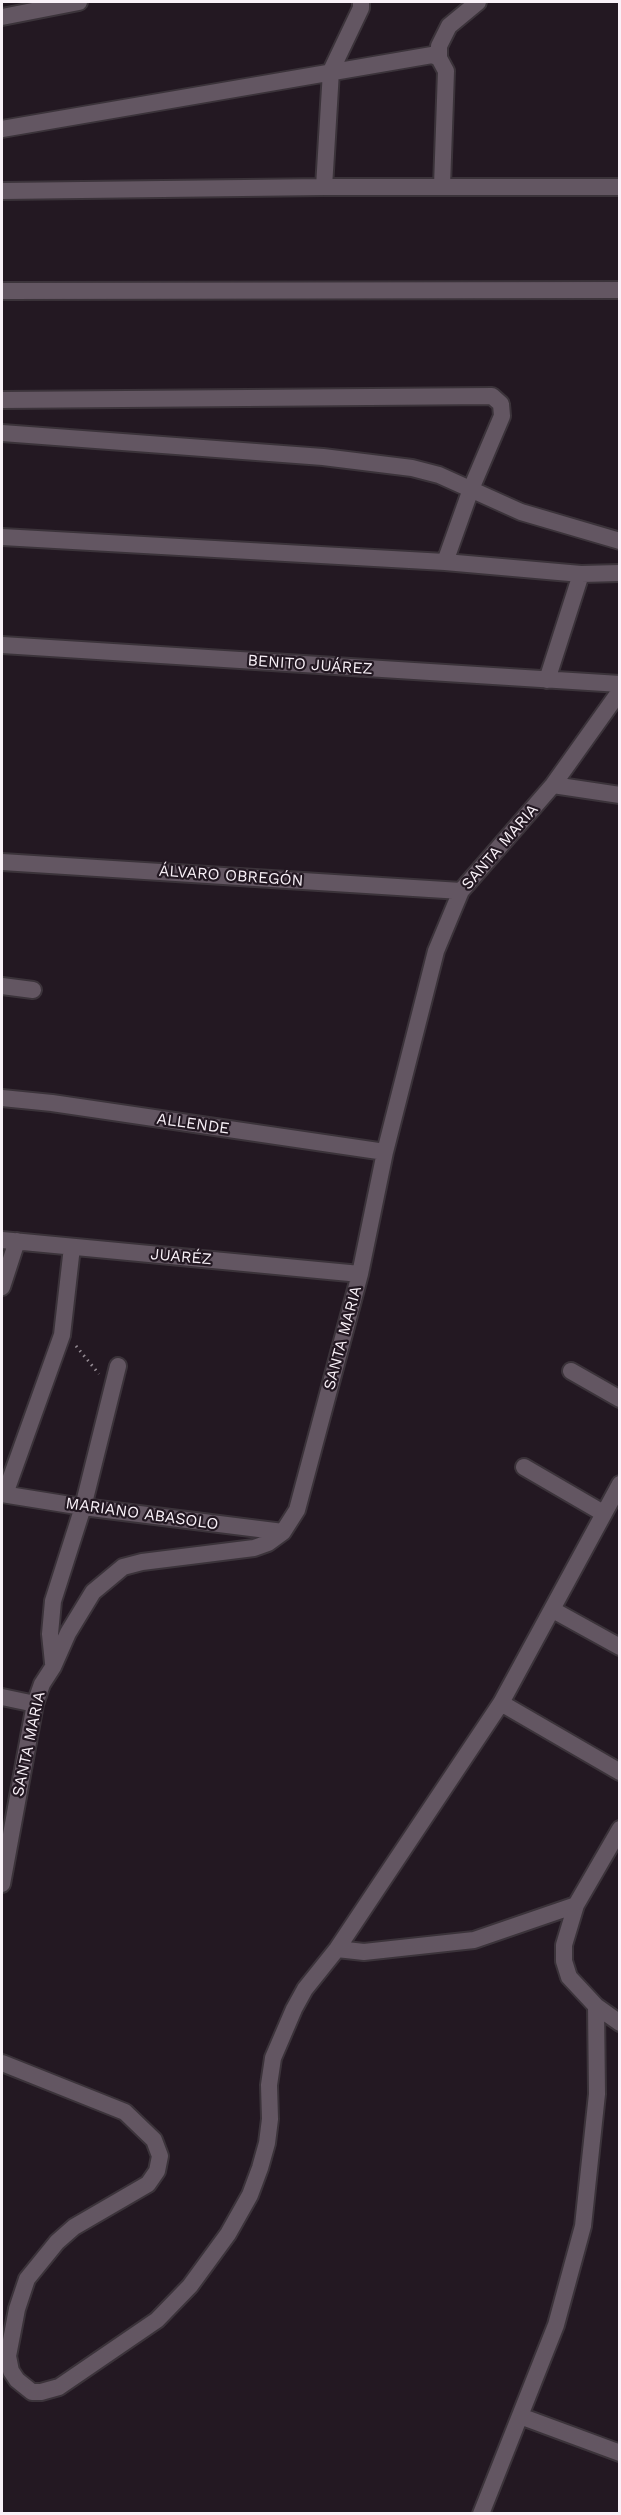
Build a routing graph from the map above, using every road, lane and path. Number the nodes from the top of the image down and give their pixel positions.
1 (79, 2) edge
2 (361, 2) edge
3 (478, 2) edge
4 (48, 4) edge
5 (2, 17) edge
6 (439, 58) junction
7 (331, 72) junction
8 (2, 129) edge
9 (442, 186) junction
10 (324, 187) junction
11 (620, 187) edge
12 (2, 191) edge
13 (620, 290) edge
14 (2, 291) edge
15 (2, 400) edge
16 (2, 433) edge
17 (471, 489) junction
18 (2, 537) edge
19 (620, 541) edge
20 (446, 562) junction
21 (620, 573) edge
22 (581, 574) junction
23 (2, 645) edge
24 (547, 680) junction
25 (620, 684) edge
26 (620, 691) edge
27 (553, 785) junction
28 (620, 795) edge
29 (2, 862) edge
30 (461, 891) junction
31 (2, 986) edge
32 (33, 990) dead end
33 (2, 1098) edge
34 (385, 1152) junction
35 (9, 1240) edge
36 (72, 1247) junction
37 (360, 1274) junction
38 (2, 1287) edge
39 (62, 1335) junction
40 (118, 1366) dead end
41 (571, 1371) dead end
42 (111, 1389) junction
43 (620, 1399) edge
44 (524, 1467) dead end
45 (620, 1484) edge
46 (3, 1494) edge
47 (84, 1507) junction
48 (603, 1513) junction
49 (283, 1532) junction
50 (553, 1611) junction
51 (620, 1647) edge
52 (53, 1667) junction
53 (2, 1697) edge
54 (501, 1703) junction
55 (35, 1704) junction
56 (620, 1772) edge
57 (620, 1829) edge
58 (2, 1884) edge
59 (576, 1905) junction
60 (337, 1949) junction
61 (596, 2006) junction
62 (620, 2023) edge
63 (2, 2063) edge
64 (520, 2416) junction
65 (620, 2453) edge
66 (481, 2514) edge

1 - 4 street
2 - 7 street
3 - 6 street
4 - 5 street
6 - 7 street
6 - 9 street
7 - 8 street
7 - 10 street
9 - 10 street
9 - 11 street
10 - 12 street
13 - 14 street
15 - 17 street
16 - 17 street
17 - 19 street
17 - 20 street
18 - 20 street
20 - 22 street
21 - 22 street
22 - 24 street
23 - 24 street, BENITO JUÁREZ
24 - 25 street, BENITO JUÁREZ
26 - 27 street, SANTA MARIA
27 - 28 street
27 - 30 street, SANTA MARIA
29 - 30 street, ÁLVARO OBREGÓN
30 - 34 street, SANTA MARIA
31 - 32 street
33 - 34 street, ALLENDE
34 - 37 street, SANTA MARIA
35 - 36 street, JUARÉZ
35 - 38 street
36 - 37 street, JUARÉZ
36 - 39 street
37 - 49 street, SANTA MARIA
39 - 42 path
39 - 46 street
40 - 42 street
41 - 43 street
42 - 47 street
44 - 48 street
45 - 48 street
46 - 47 street, MARIANO ABASOLO
47 - 49 street, MARIANO ABASOLO
47 - 52 street
48 - 50 street
49 - 52 street, SANTA MARIA
50 - 51 street
50 - 54 street
52 - 55 street, SANTA MARIA
53 - 55 street
54 - 56 street
54 - 60 street
55 - 58 street, SANTA MARIA
57 - 59 street
59 - 60 street
59 - 61 street
60 - 63 street
61 - 62 street
61 - 64 street
64 - 65 street
64 - 66 street

